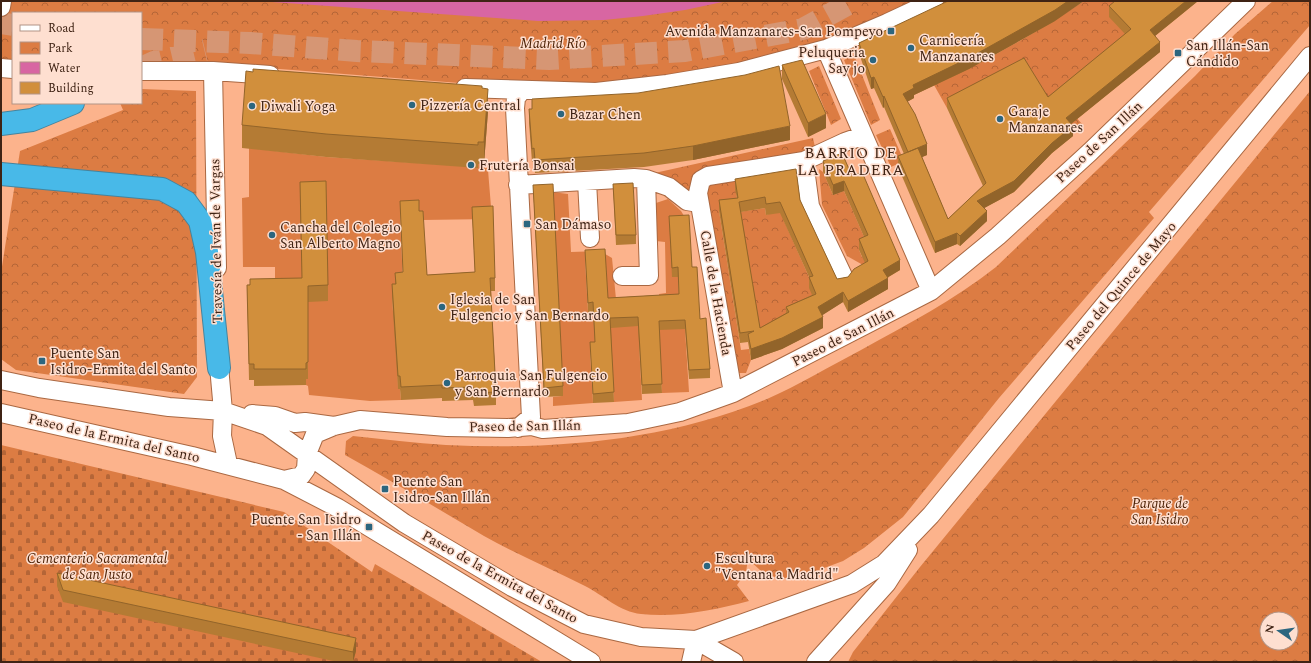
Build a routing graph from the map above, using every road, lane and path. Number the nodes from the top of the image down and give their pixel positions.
1 (2, 1) edge
2 (934, 1) edge
3 (1246, 1) edge
4 (1, 8) edge
5 (826, 49) junction
6 (1310, 56) edge
7 (1, 68) edge
8 (12, 69) edge
9 (213, 70) junction
10 (142, 71) edge
11 (290, 76) edge
12 (450, 87) edge
13 (522, 90) junction
14 (71, 104) edge
15 (1, 124) edge
16 (862, 136) junction
17 (804, 161) junction
18 (1, 174) edge
19 (646, 179) junction
20 (587, 181) junction
21 (518, 185) junction
22 (698, 193) junction
23 (590, 238) dead end
24 (622, 276) dead end
25 (844, 278) edge
26 (932, 291) junction
27 (219, 368) junction
28 (1, 380) edge
29 (732, 393) junction
30 (223, 411) junction
31 (1, 412) edge
32 (531, 425) junction
33 (334, 426) junction
34 (307, 454) junction
35 (228, 464) junction
36 (284, 480) junction
37 (931, 515) junction
38 (838, 637) junction
39 (696, 640) junction
40 (591, 662) edge
41 (691, 662) edge
42 (734, 662) edge
43 (816, 662) edge
44 (831, 662) edge

1 - 4 street
2 - 5 street
3 - 26 street, Paseo de San Illán
5 - 13 street
5 - 16 street
6 - 37 street, Paseo del Quince de Mayo
7 - 8 street
9 - 10 street
9 - 11 street
9 - 27 street, Travesía de Iván de Vargas
12 - 13 street
13 - 21 street
14 - 15 highway
16 - 17 street
16 - 26 street
17 - 22 street
17 - 25 street
18 - 27 highway
19 - 20 street
19 - 22 street
19 - 24 street
20 - 21 street
20 - 23 street
21 - 32 street
22 - 29 street, Calle de la Hacienda
26 - 29 street, Paseo de San Illán
27 - 30 street, Travesía de Iván de Vargas
28 - 30 street, Paseo de la Ermita del Santo
29 - 32 street, Paseo de San Illán
30 - 33 street, Paseo de San Illán
30 - 34 street, Paseo de la Ermita del Santo
30 - 35 street
31 - 35 street, Paseo de la Ermita del Santo
32 - 33 street, Paseo de San Illán
33 - 34 street, Paseo de San Illán
34 - 36 street
34 - 39 street, Paseo de la Ermita del Santo
35 - 36 street, Paseo de la Ermita del Santo
36 - 40 street, Paseo de la Ermita del Santo
37 - 38 street, Paseo del Quince de Mayo
37 - 39 street, Paseo del Quince de Mayo
38 - 43 street, Paseo del Quince de Mayo
38 - 44 street
39 - 41 street
39 - 42 street, Paseo de la Ermita del Santo

